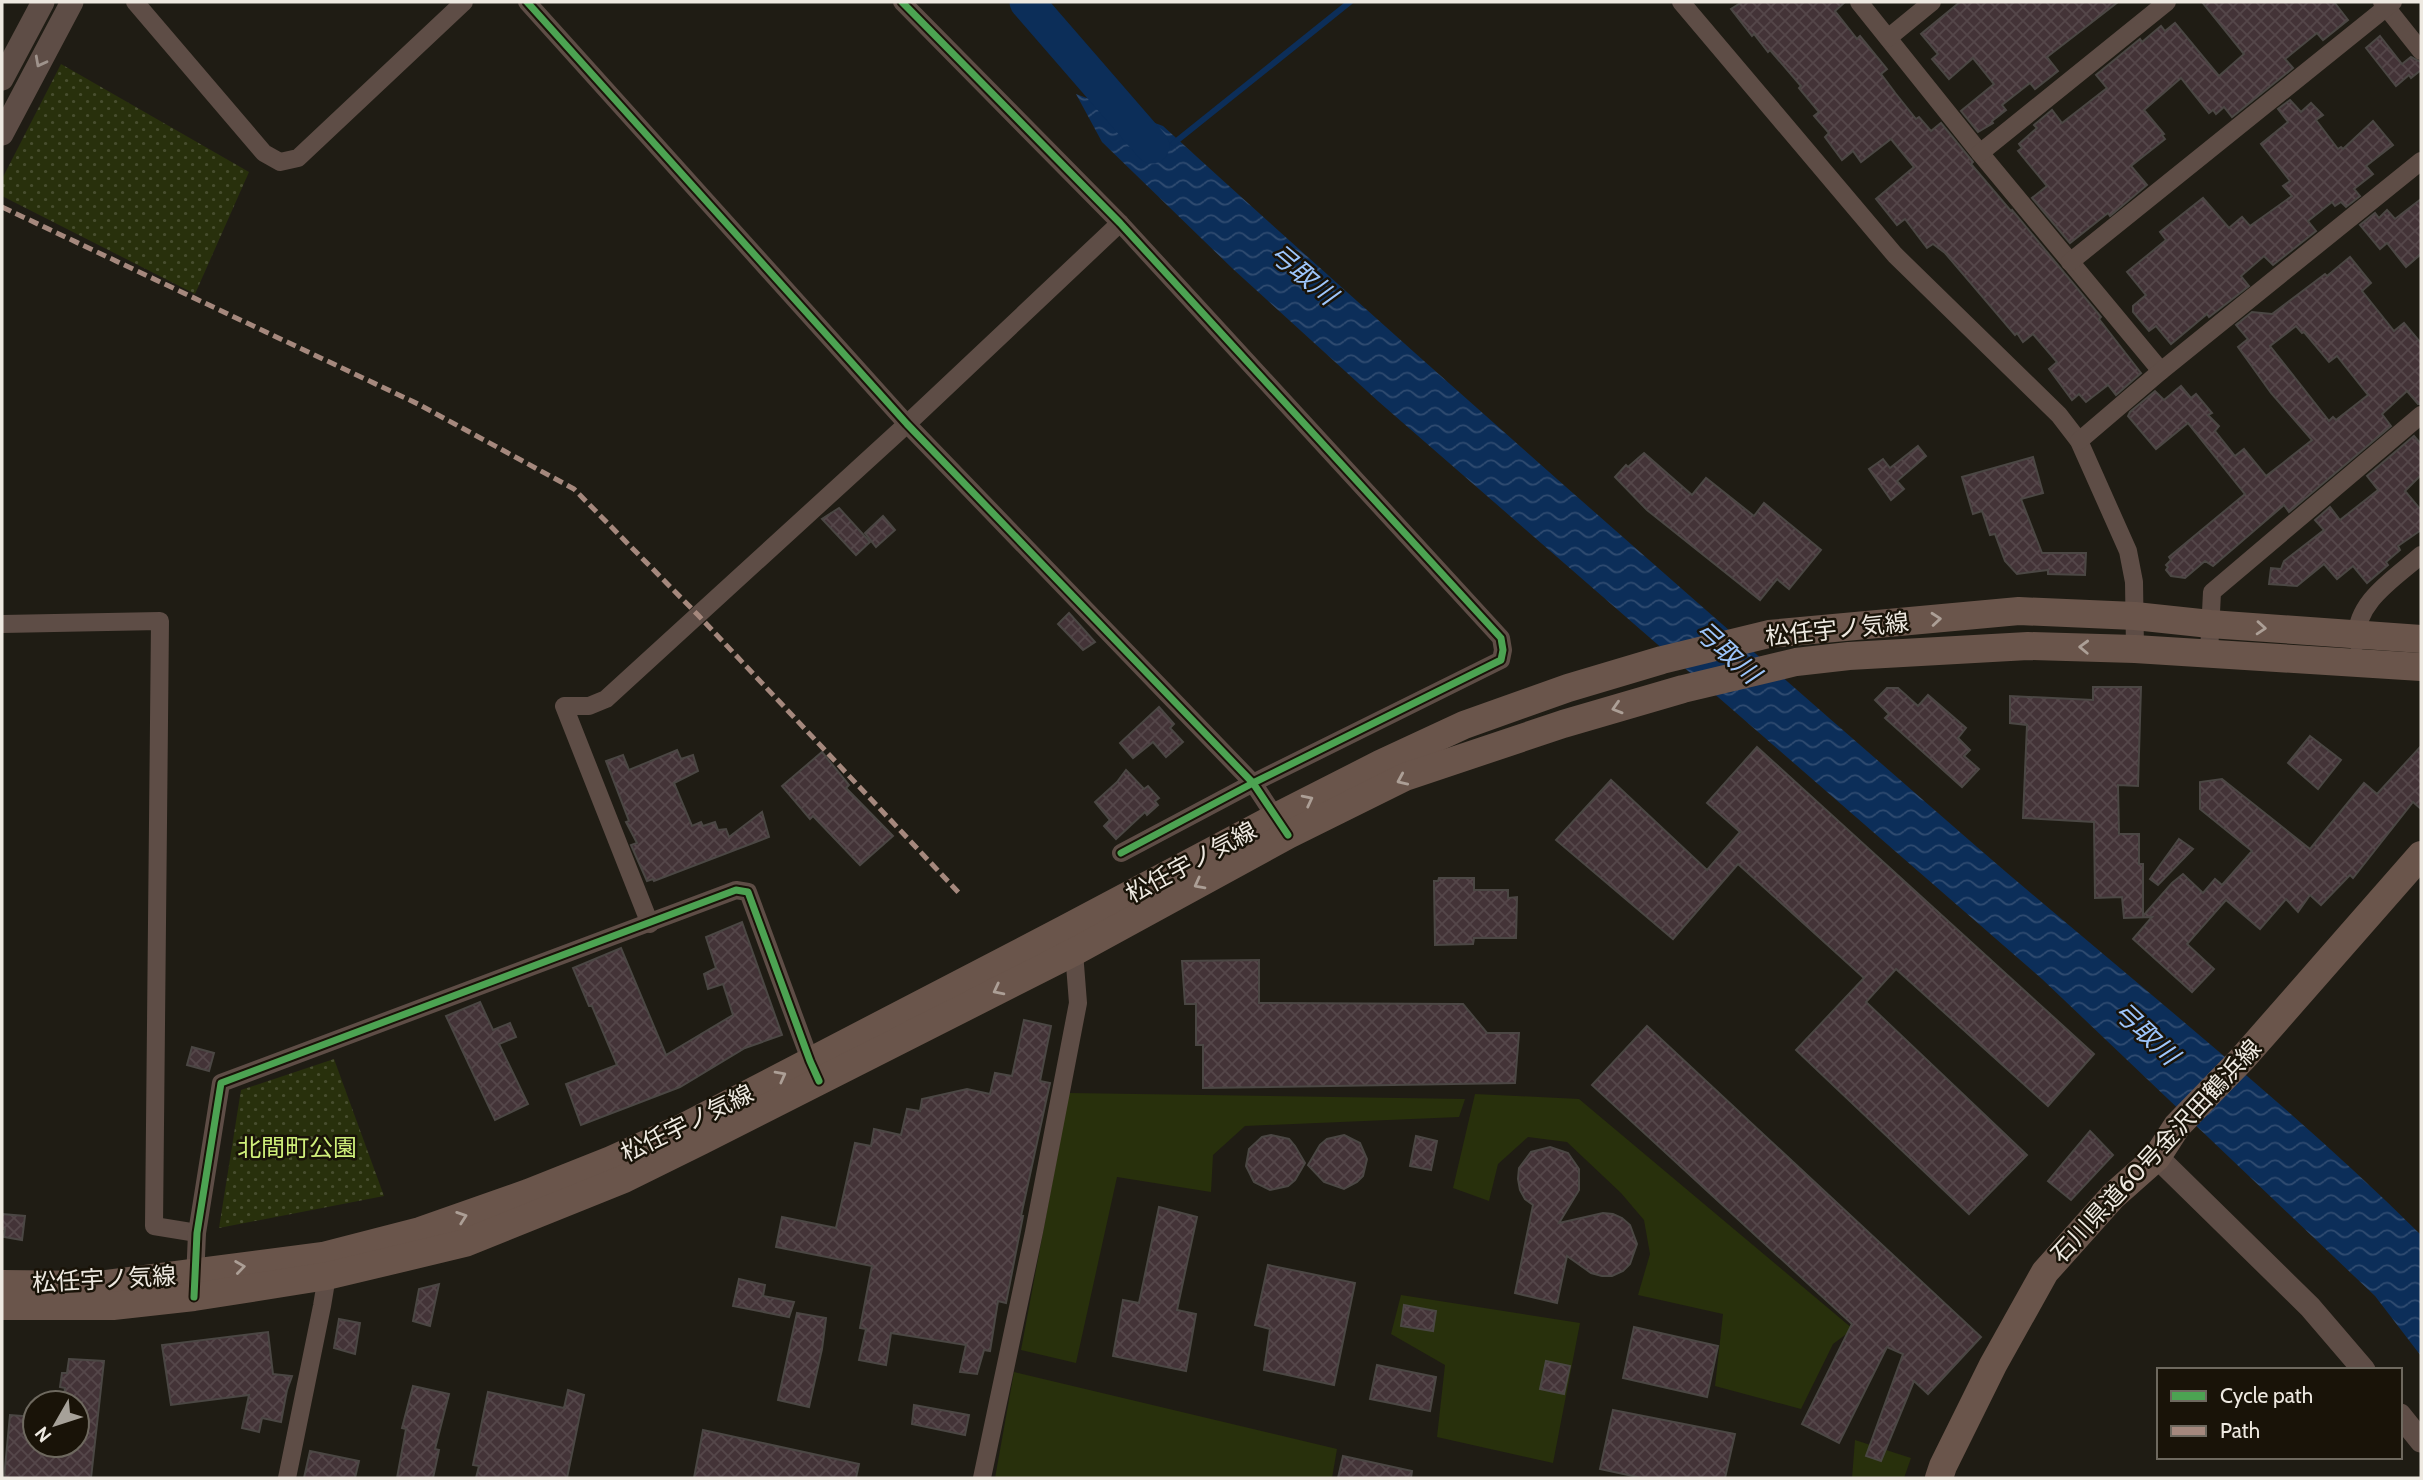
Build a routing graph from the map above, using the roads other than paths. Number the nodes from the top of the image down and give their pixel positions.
1 (43, 2) edge
2 (72, 2) edge
3 (135, 2) edge
4 (464, 2) edge
5 (527, 2) edge
6 (902, 2) edge
7 (1682, 2) edge
8 (1859, 2) edge
9 (1932, 2) edge
10 (2167, 2) edge
11 (2387, 4) edge
12 (1888, 38) junction
13 (2421, 51) edge
14 (2, 79) edge
15 (2, 134) edge
16 (1980, 153) junction
17 (2421, 161) edge
18 (1120, 223) junction
19 (2070, 262) junction
20 (2161, 371) junction
21 (2421, 415) edge
22 (907, 424) junction
23 (2079, 441) junction
24 (2421, 555) edge
25 (2134, 616) junction
26 (2, 624) edge
27 (2210, 624) junction
28 (2357, 635) junction
29 (2421, 639) edge
30 (2135, 649) junction
31 (2209, 653) junction
32 (2359, 663) junction
33 (2421, 667) edge
34 (1253, 783) junction
35 (1282, 826) junction
36 (1121, 853) dead end
37 (2421, 855) edge
38 (650, 924) junction
39 (1069, 940) junction
40 (815, 1071) junction
41 (2157, 1157) junction
42 (197, 1233) junction
43 (325, 1266) junction
44 (2, 1284) edge
45 (195, 1285) junction
46 (2, 1306) edge
47 (2362, 1368) edge
48 (2402, 1417) edge
49 (2421, 1441) edge
50 (288, 1478) edge
51 (982, 1478) edge
52 (1939, 1478) edge

1 - 14 street
2 -> 15 street
3 - 4 street
5 - 22 street
6 - 18 street
7 - 23 street
8 - 12 street
9 - 12 street
10 - 16 street
11 - 13 street
11 - 19 street
12 - 16 street
16 - 19 street
17 - 20 street
18 - 22 street
18 - 34 street
19 - 20 street
20 - 23 street
21 - 27 street
22 - 34 street
22 - 38 street
23 - 25 street
24 - 28 street
25 - 27 main road, 松任宇ノ気線
25 - 30 street
35 -> 25 main road, 松任宇ノ気線
26 - 42 street
27 -> 28 main road, 松任宇ノ気線
27 - 31 street
28 - 29 main road, 松任宇ノ気線
28 - 32 street
30 - 31 main road, 松任宇ノ気線
30 -> 35 main road, 松任宇ノ気線
31 - 32 main road, 松任宇ノ気線
32 - 33 main road, 松任宇ノ気線
34 - 35 street
34 - 36 street
35 - 39 main road, 松任宇ノ気線
37 - 41 main road, 石川県道60号金沢田鶴浜線
38 - 40 street
38 - 42 street
39 - 40 main road, 松任宇ノ気線
39 - 51 street
40 - 43 main road, 松任宇ノ気線
41 - 47 street
41 - 52 main road, 石川県道60号金沢田鶴浜線
42 - 45 street
43 - 45 main road, 松任宇ノ気線
43 - 50 street
44 - 45 main road, 松任宇ノ気線
45 - 46 main road, 松任宇ノ気線
48 - 49 street

